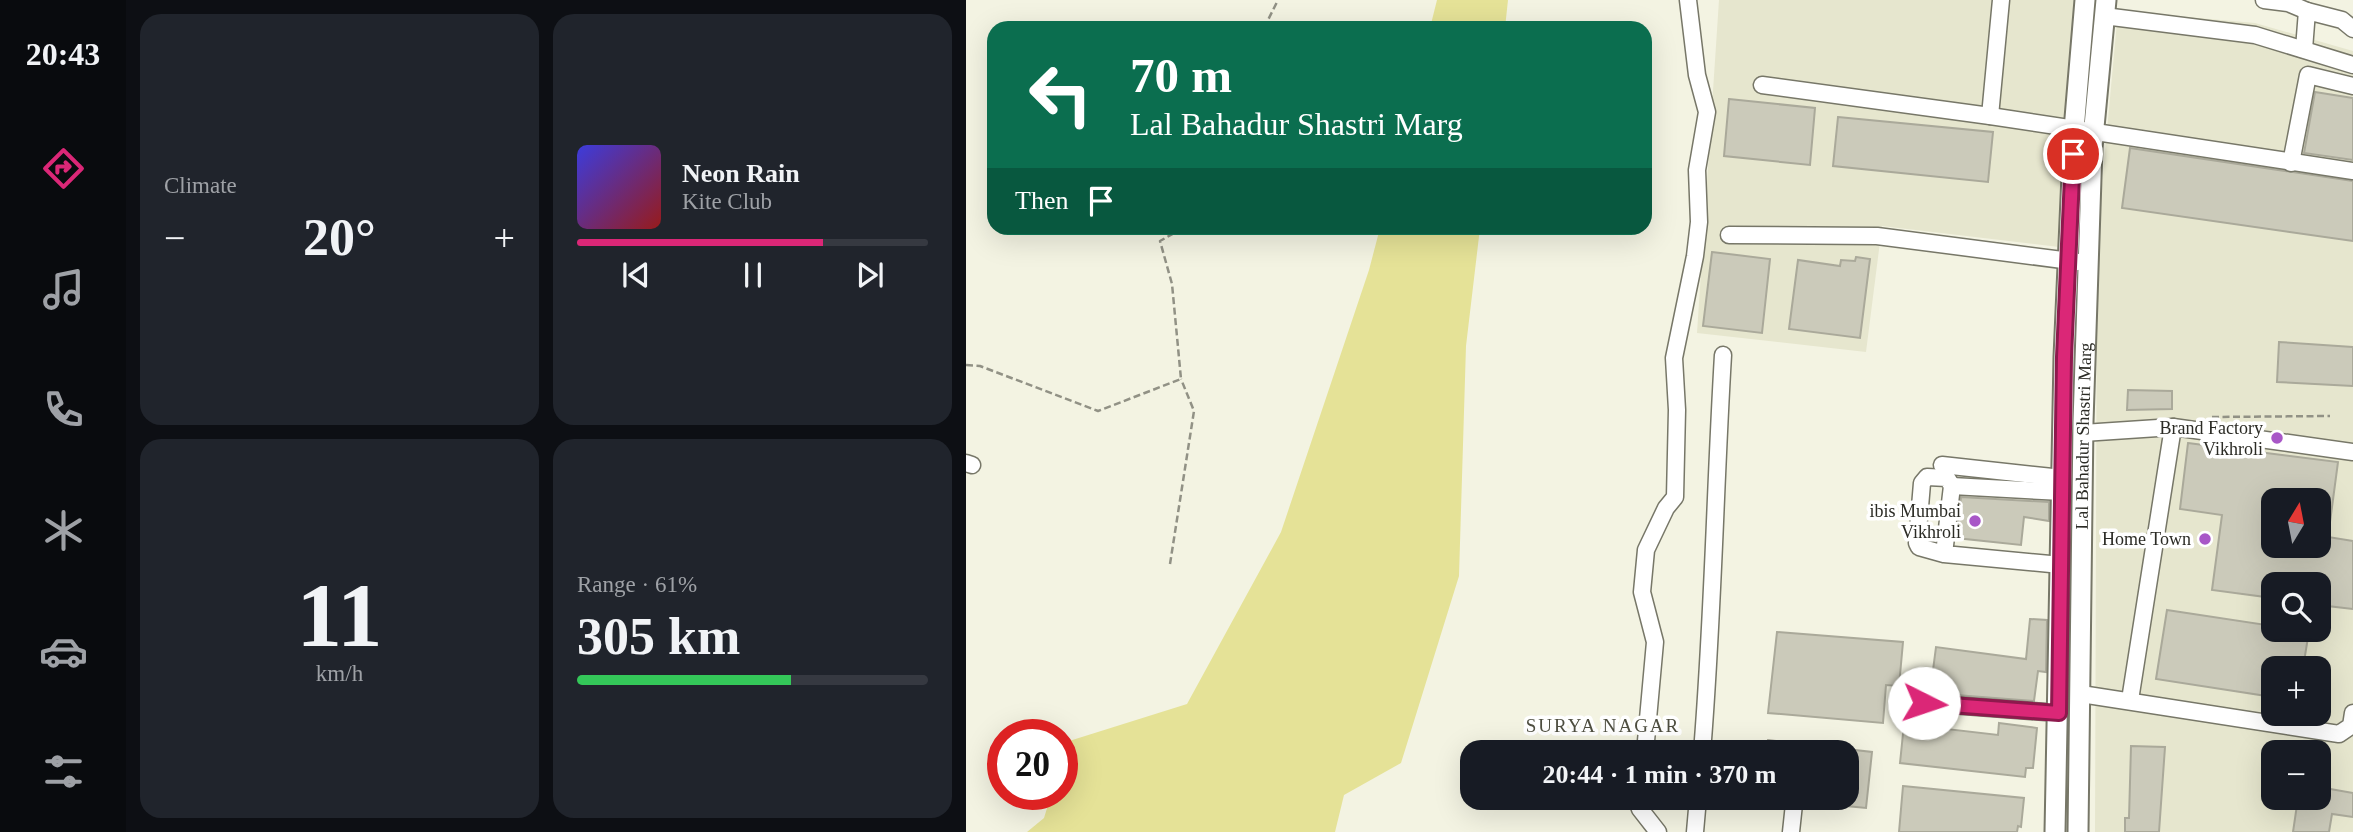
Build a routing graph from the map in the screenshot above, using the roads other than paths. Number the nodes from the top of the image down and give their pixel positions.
1 (1688, 0) edge
2 (2001, 0) edge
3 (2085, 0) edge
4 (2264, 0) edge
5 (2307, 6) edge
6 (2105, 8) edge
7 (2353, 29) edge
8 (2304, 49) junction
9 (2353, 65) edge
10 (1762, 85) dead end
11 (2353, 86) edge
12 (1990, 116) junction
13 (2074, 130) junction
14 (2095, 133) junction
15 (2291, 163) junction
16 (2353, 171) edge
17 (1729, 235) dead end
18 (2079, 262) junction
19 (1723, 355) dead end
20 (2173, 427) junction
21 (2083, 433) junction
22 (2353, 452) edge
23 (1942, 465) dead end
24 (1952, 486) junction
25 (2062, 494) junction
26 (2083, 511) junction
27 (1944, 554) junction
28 (2061, 565) junction
29 (2081, 694) junction
30 (2130, 700) junction
31 (1924, 703) dead end
32 (2059, 713) junction
33 (2353, 713) edge
34 (1646, 740) edge
35 (1703, 740) edge
36 (1641, 810) edge
37 (1697, 810) edge
38 (1793, 810) edge
39 (1658, 832) edge
40 (1695, 832) edge
41 (1791, 832) edge
42 (2055, 832) edge
43 (2078, 832) edge

1 - 34 street
2 - 12 street
3 - 13 main road, Lal Bahadur Shastri Marg
4 - 5 street
5 - 7 street
5 - 8 street
6 - 8 street
6 - 14 main road, Lal Bahadur Shastri Marg
8 - 9 street
10 - 12 street
11 - 15 street
12 - 13 street
13 - 14 street
13 - 18 main road, Lal Bahadur Shastri Marg
14 - 15 street
14 - 18 main road, Lal Bahadur Shastri Marg
15 - 16 street
17 - 18 street
18 - 21 main road, Lal Bahadur Shastri Marg
18 - 25 main road, Lal Bahadur Shastri Marg
19 - 35 street
20 - 21 street
20 - 22 street
20 - 30 street
21 - 26 main road, Lal Bahadur Shastri Marg
23 - 25 street
24 - 25 street
24 - 27 street
24 - 27 street
25 - 26 main road
25 - 28 main road, Lal Bahadur Shastri Marg
26 - 29 main road, Lal Bahadur Shastri Marg
27 - 28 street
28 - 32 main road, Lal Bahadur Shastri Marg
29 - 30 street
29 - 43 main road, Lal Bahadur Shastri Marg
30 - 33 street
31 - 32 street
32 - 42 main road, Lal Bahadur Shastri Marg
36 - 39 street
37 - 40 street
38 - 41 street

